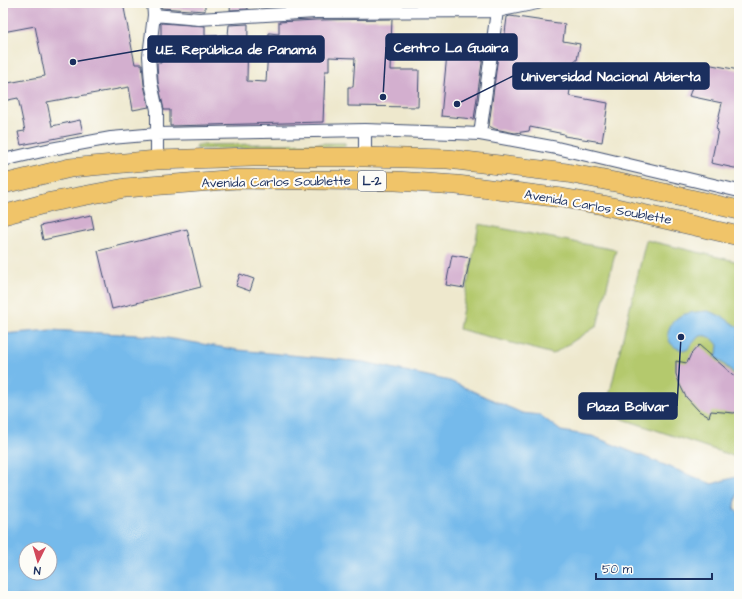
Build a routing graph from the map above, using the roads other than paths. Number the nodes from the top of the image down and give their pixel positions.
1 (153, 3) edge
2 (537, 3) edge
3 (437, 7) edge
4 (497, 11) junction
5 (154, 15) junction
6 (365, 130) junction
7 (157, 134) junction
8 (480, 134) junction
9 (365, 157) junction
10 (3, 160) edge
11 (157, 160) junction
12 (679, 176) junction
13 (3, 184) edge
14 (739, 191) edge
15 (677, 196) junction
16 (739, 210) edge
17 (3, 215) edge
18 (739, 236) edge

1 - 5 street
2 - 4 street
3 - 4 street
3 - 5 street
4 - 8 street
5 - 7 street
6 - 7 street
6 - 8 street
6 - 9 street
7 - 10 street
7 - 11 street
8 - 12 street
9 - 11 main road, Avenida Carlos Soublette / L-2
9 - 15 main road, Avenida Carlos Soublette / L-2
11 - 13 main road, Avenida Carlos Soublette / L-2
12 - 14 street
12 - 15 street
15 - 16 main road, Avenida Carlos Soublette / L-2
17 - 18 main road, Avenida Carlos Soublette / L-2

